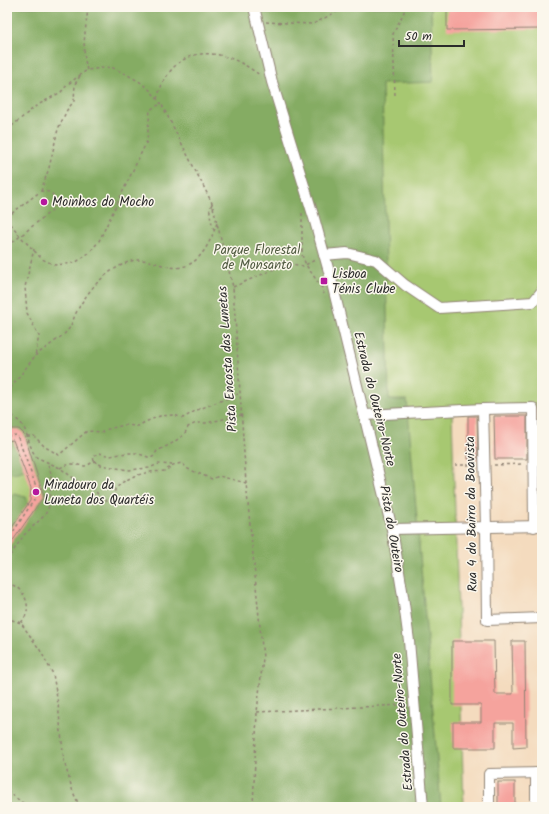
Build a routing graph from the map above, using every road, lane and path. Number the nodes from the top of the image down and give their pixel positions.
1 (88, 7) edge
2 (254, 7) edge
3 (346, 7) edge
4 (404, 7) edge
5 (258, 22) junction
6 (87, 70) junction
7 (81, 74) junction
8 (272, 82) junction
9 (395, 95) dead end
10 (157, 99) junction
11 (162, 105) junction
12 (7, 130) edge
13 (41, 191) junction
14 (212, 203) junction
15 (7, 218) edge
16 (217, 222) junction
17 (214, 231) junction
18 (20, 236) junction
19 (7, 247) edge
20 (34, 249) junction
21 (324, 255) junction
22 (233, 287) junction
23 (542, 291) edge
24 (326, 301) dead end
25 (35, 356) junction
26 (7, 393) edge
27 (239, 393) junction
28 (483, 408) junction
29 (7, 412) edge
30 (241, 415) junction
31 (365, 415) junction
32 (7, 436) edge
33 (27, 436) junction
34 (94, 462) junction
35 (48, 463) junction
36 (533, 464) junction
37 (173, 465) junction
38 (455, 465) dead end
39 (485, 465) junction
40 (60, 468) junction
41 (246, 483) junction
42 (538, 526) edge
43 (486, 527) junction
44 (392, 529) junction
45 (7, 541) edge
46 (7, 560) edge
47 (7, 584) edge
48 (7, 616) edge
49 (542, 618) edge
50 (21, 623) junction
51 (402, 669) dead end
52 (402, 705) junction
53 (257, 712) junction
54 (407, 724) dead end
55 (539, 773) edge
56 (7, 791) edge
57 (28, 807) edge
58 (79, 807) edge
59 (254, 807) edge
60 (423, 807) edge
61 (489, 807) edge
62 (536, 807) edge

1 - 6 path
2 - 5 street, Estrada do Outeiro-Norte
3 - 5 path
4 - 9 path
5 - 8 street, Estrada do Outeiro-Norte
6 - 7 path
6 - 10 path, Pista Encosta das Lunetas
7 - 12 path
7 - 13 path
8 - 10 path
8 - 21 street, Estrada do Outeiro-Norte
10 - 11 path, Pista Encosta das Lunetas
11 - 14 path, Pista Encosta das Lunetas
11 - 20 path
13 - 15 path
13 - 18 path
14 - 16 path, Pista Encosta das Lunetas
14 - 17 path
15 - 18 path
16 - 17 path
16 - 22 path, Pista Encosta das Lunetas
17 - 25 path
18 - 19 path
18 - 20 path
20 - 25 path
21 - 23 street
21 - 31 street, Estrada do Outeiro-Norte
22 - 24 path
22 - 27 path, Pista Encosta das Lunetas
25 - 26 path
27 - 30 path, Pista Encosta das Lunetas
27 - 33 path
28 - 31 street
28 - 36 street
28 - 39 street, Rua 4 do Bairro da Boavista
29 - 33 path
30 - 34 path
30 - 41 path, Pista Encosta das Lunetas
31 - 44 street, Estrada do Outeiro-Norte
32 - 45 path
33 - 35 path
34 - 37 path
34 - 40 path
35 - 40 path
35 - 46 path
36 - 39 path
36 - 42 street
37 - 40 path
37 - 41 path
38 - 39 path
39 - 43 street, Rua 4 do Bairro da Boavista
41 - 53 path, Pista Encosta das Lunetas
42 - 43 street
43 - 44 street
43 - 49 street, Rua 4 do Bairro da Boavista
44 - 60 street, Estrada do Outeiro-Norte
47 - 50 path
48 - 50 path
50 - 58 path
51 - 52 path
52 - 53 path
52 - 54 path
53 - 59 path, Pista Encosta das Lunetas
55 - 61 street
55 - 62 street
56 - 57 path

